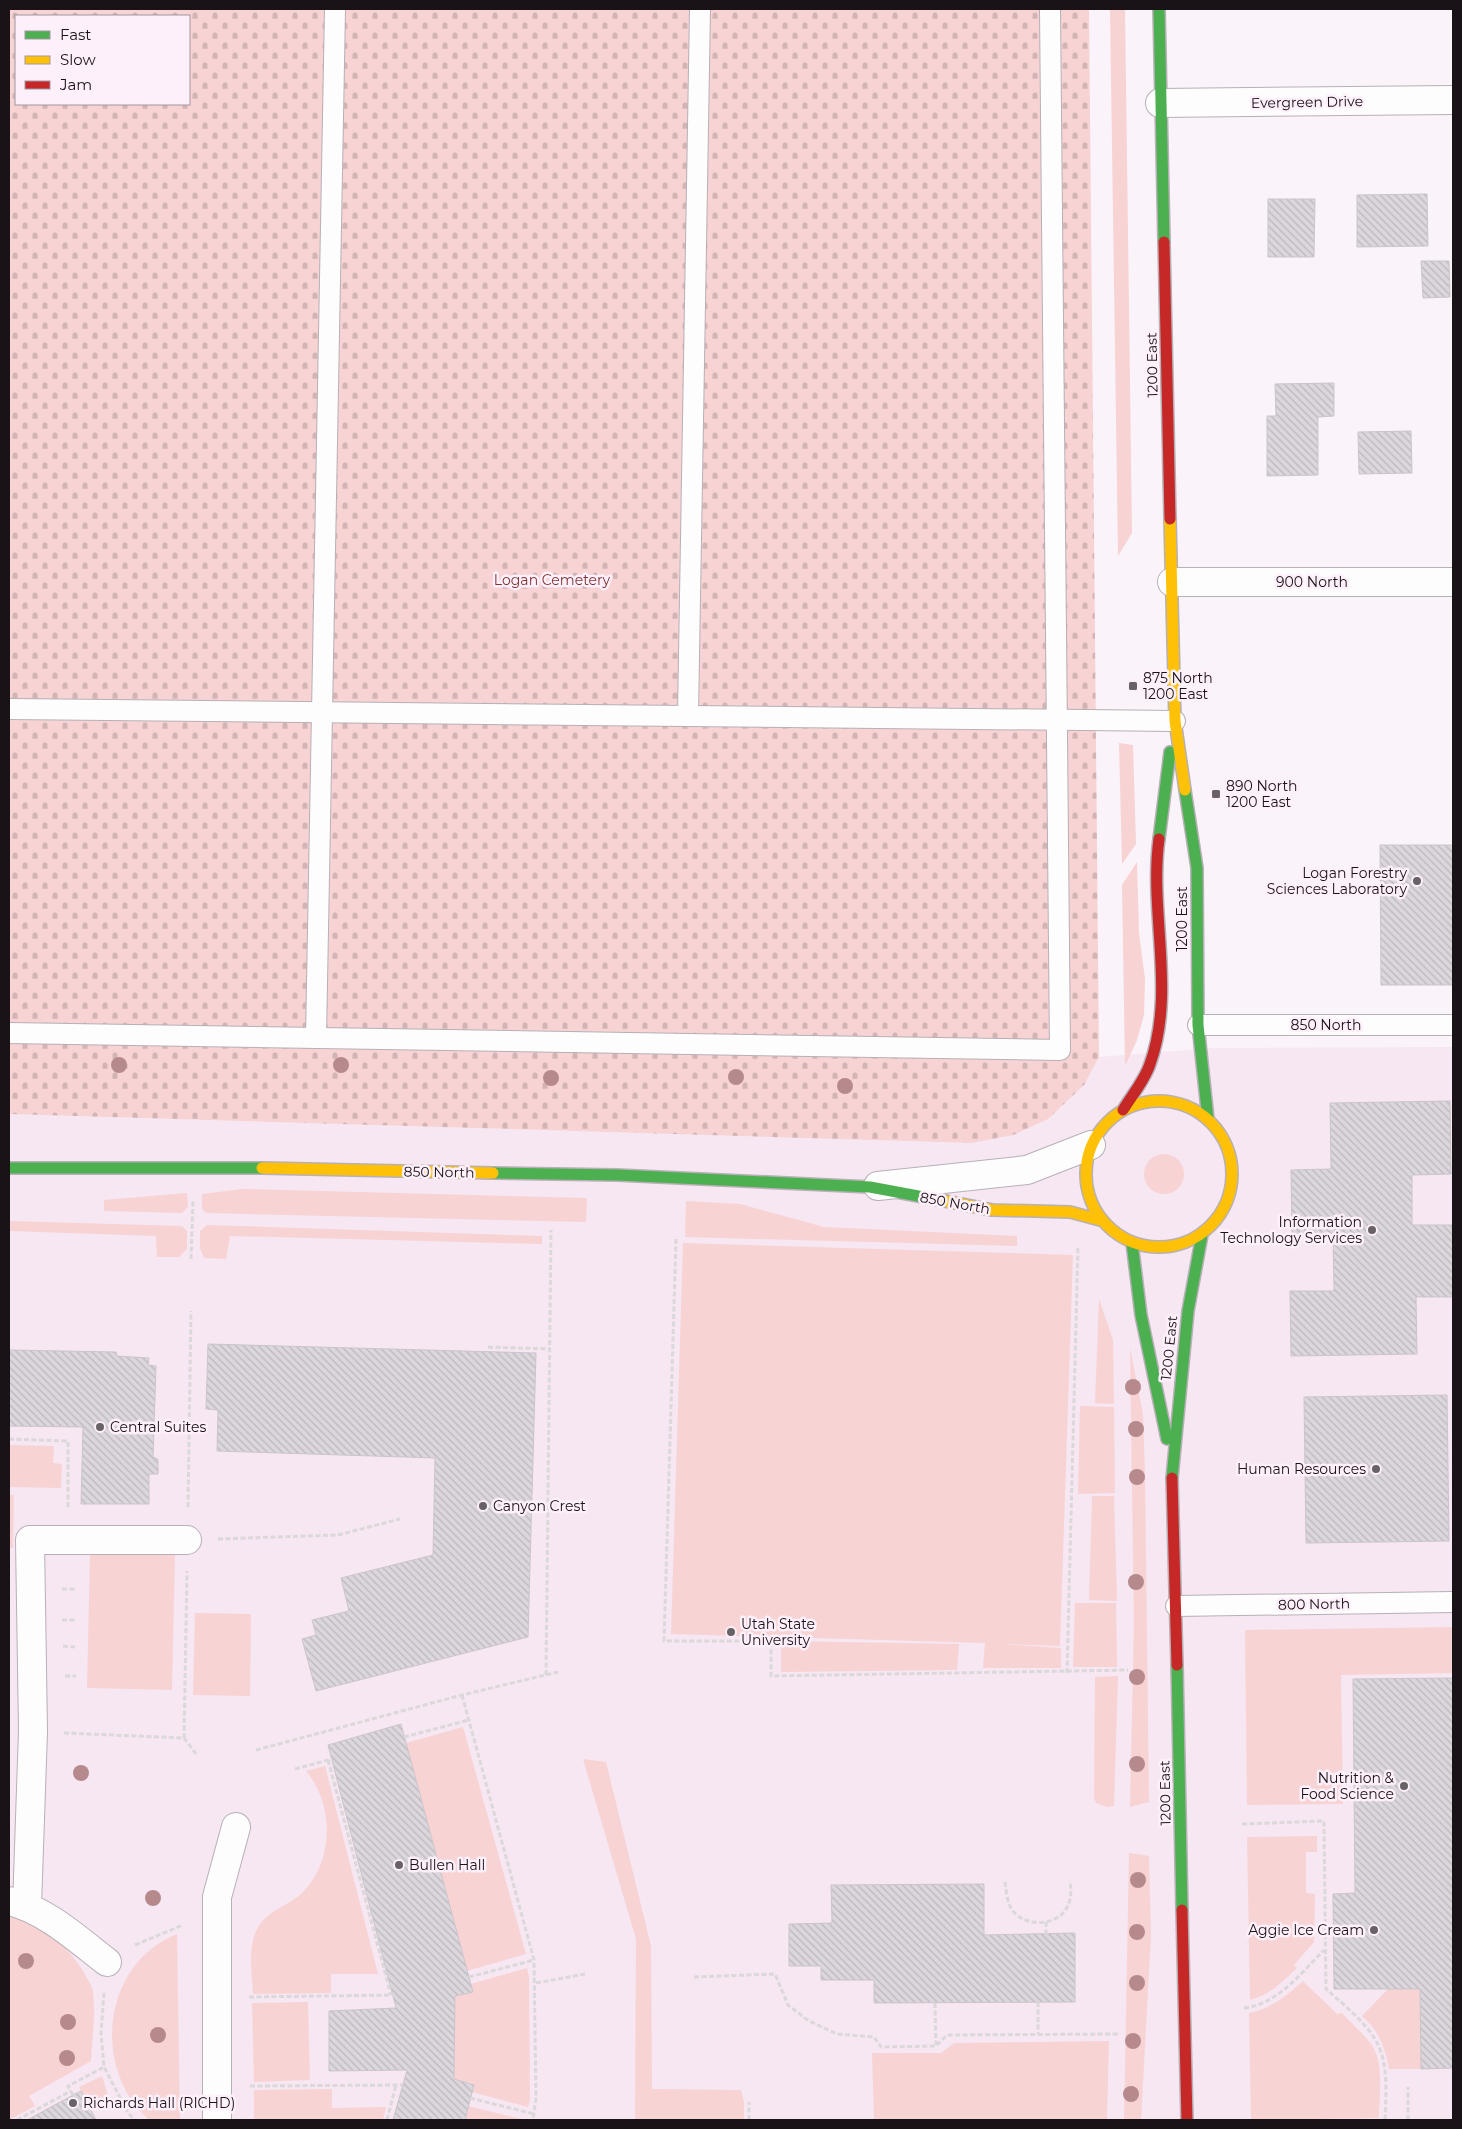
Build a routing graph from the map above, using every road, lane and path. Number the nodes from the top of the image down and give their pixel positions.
1 (335, 9) edge
2 (700, 9) edge
3 (1050, 9) edge
4 (1159, 9) edge
5 (1453, 100) edge
6 (1160, 103) junction
7 (1172, 582) junction
8 (1453, 582) edge
9 (9, 709) edge
10 (322, 712) junction
11 (688, 715) junction
12 (1058, 720) junction
13 (1175, 721) junction
14 (1198, 1025) junction
15 (1453, 1025) edge
16 (9, 1033) edge
17 (316, 1038) junction
18 (1123, 1110) junction
19 (1208, 1119) junction
20 (1091, 1145) junction
21 (9, 1168) edge
22 (870, 1187) junction
23 (194, 1196) dead end
24 (1100, 1220) junction
25 (551, 1230) dead end
26 (1202, 1235) junction
27 (676, 1239) dead end
28 (1132, 1243) junction
29 (1078, 1246) dead end
30 (192, 1259) dead end
31 (488, 1348) dead end
32 (550, 1349) junction
33 (9, 1439) edge
34 (1172, 1465) junction
35 (400, 1519) dead end
36 (67, 1540) junction
37 (187, 1540) joint
38 (1453, 1602) edge
39 (1176, 1606) junction
40 (1128, 1670) dead end
41 (558, 1672) dead end
42 (1067, 1673) junction
43 (546, 1675) junction
44 (462, 1695) junction
45 (469, 1720) junction
46 (33, 1731) junction
47 (404, 1737) dead end
48 (256, 1750) dead end
49 (197, 1755) dead end
50 (295, 1769) dead end
51 (1242, 1824) dead end
52 (236, 1827) dead end
53 (1070, 1881) dead end
54 (1005, 1882) dead end
55 (18, 1903) edge
56 (1046, 1922) junction
57 (183, 1925) dead end
58 (1046, 1934) dead end
59 (1325, 1950) junction
60 (534, 1960) junction
61 (107, 1962) junction
62 (585, 1974) dead end
63 (469, 1977) dead end
64 (694, 1977) dead end
65 (536, 1983) junction
66 (248, 1997) dead end
67 (1038, 2002) dead end
68 (935, 2003) dead end
69 (1244, 2008) dead end
70 (1038, 2034) junction
71 (1118, 2034) dead end
72 (936, 2046) junction
73 (104, 2067) junction
74 (396, 2084) junction
75 (402, 2084) dead end
76 (247, 2086) dead end
77 (1408, 2088) dead end
78 (71, 2091) junction
79 (73, 2095) dead end
80 (470, 2098) dead end
81 (749, 2102) dead end
82 (534, 2114) junction
83 (17, 2120) edge
84 (135, 2120) edge
85 (217, 2120) edge
86 (386, 2120) edge
87 (532, 2120) edge
88 (749, 2120) edge
89 (1187, 2120) edge
90 (1385, 2120) edge
91 (1408, 2120) edge

1 - 10 lane
2 - 11 lane
3 - 12 lane
4 - 6 main road, 1200 East
5 - 6 street, Evergreen Drive
6 - 7 main road, 1200 East
7 - 8 street, 900 North
7 - 13 main road, 1200 East
9 - 10 lane
10 - 11 lane
10 - 17 lane
11 - 12 lane
12 - 13 lane
12 - 17 lane
13 - 14 main road, 1200 East
13 - 18 main road, 1200 East
14 - 15 lane, 850 North
14 - 19 main road, 1200 East
16 - 17 lane
18 - 19 main road
18 - 20 main road
19 - 26 main road
20 - 22 street, 850 North
20 - 24 main road
21 - 22 main road, 850 North
22 - 24 main road, 850 North
23 - 30 path
24 - 28 main road
25 - 32 path
26 - 28 main road
26 - 34 main road, 1200 East
27 - 42 path
28 - 34 main road, 1200 East
29 - 42 path
31 - 32 path
32 - 43 path
33 - 36 path
34 - 39 main road, 1200 East
35 - 37 path
36 - 37 street
36 - 46 street
38 - 39 lane, 800 North
39 - 89 main road, 1200 East
40 - 42 path
41 - 43 path
43 - 44 path
44 - 45 path
44 - 48 path
45 - 47 path
45 - 60 path
46 - 49 path
46 - 55 street
50 - 66 path
51 - 59 path
52 - 85 street
53 - 56 path
54 - 56 path
55 - 61 street
56 - 58 path
57 - 61 path
59 - 69 path
59 - 90 path
60 - 63 path
60 - 65 path
61 - 73 path
62 - 65 path
64 - 72 path
65 - 82 path
67 - 70 path
68 - 72 path
70 - 71 path
70 - 72 path
73 - 78 path
73 - 84 path
74 - 75 path
74 - 76 path
74 - 86 path
77 - 91 path
78 - 79 path
78 - 83 path
80 - 82 path
81 - 88 path
82 - 87 path

